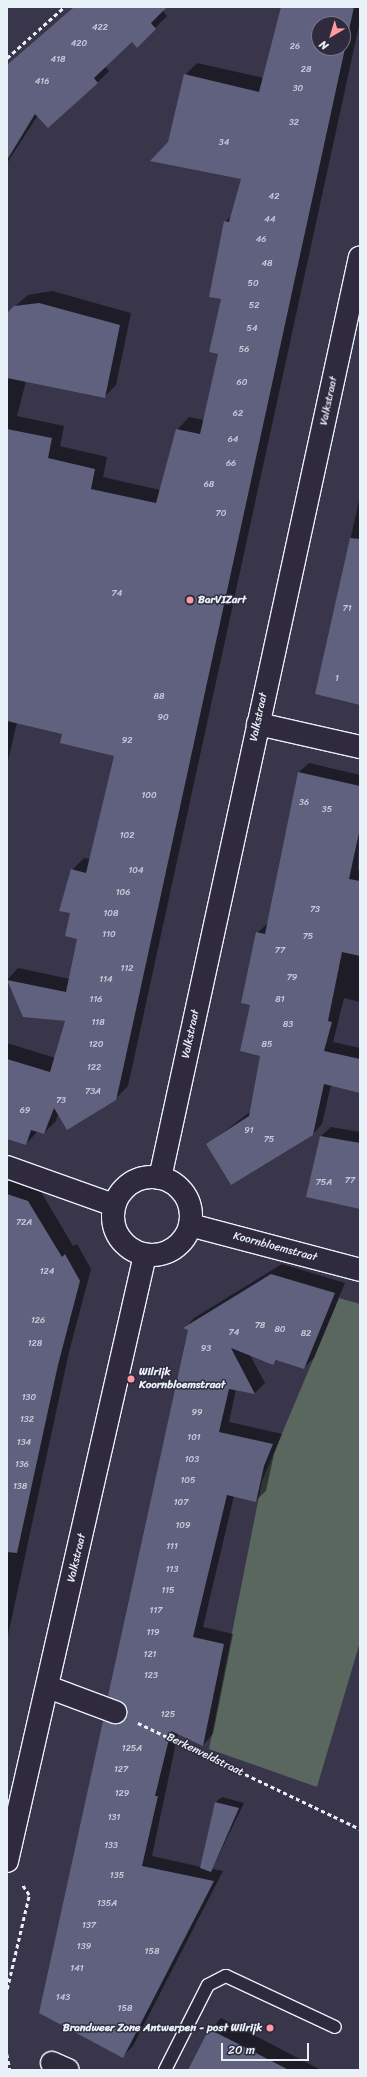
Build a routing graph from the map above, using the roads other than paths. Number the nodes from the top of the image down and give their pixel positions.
1 (360, 257) edge
2 (258, 724) junction
3 (360, 747) edge
4 (7, 1167) edge
5 (160, 1178) junction
6 (114, 1205) junction
7 (190, 1225) junction
8 (145, 1255) junction
9 (360, 1270) edge
10 (48, 1688) junction
11 (115, 1712) road end
12 (7, 1861) edge
13 (335, 2027) dead end
14 (165, 2070) edge

1 - 2 street, Valkstraat
2 - 3 street
2 - 5 street, Valkstraat
4 - 6 street
5 - 6 street
5 - 7 street
6 - 8 street
7 - 8 street
7 - 9 street, Koornbloemstraat
8 - 10 street, Valkstraat
10 - 11 street
10 - 12 street, Valkstraat
13 - 14 lane

